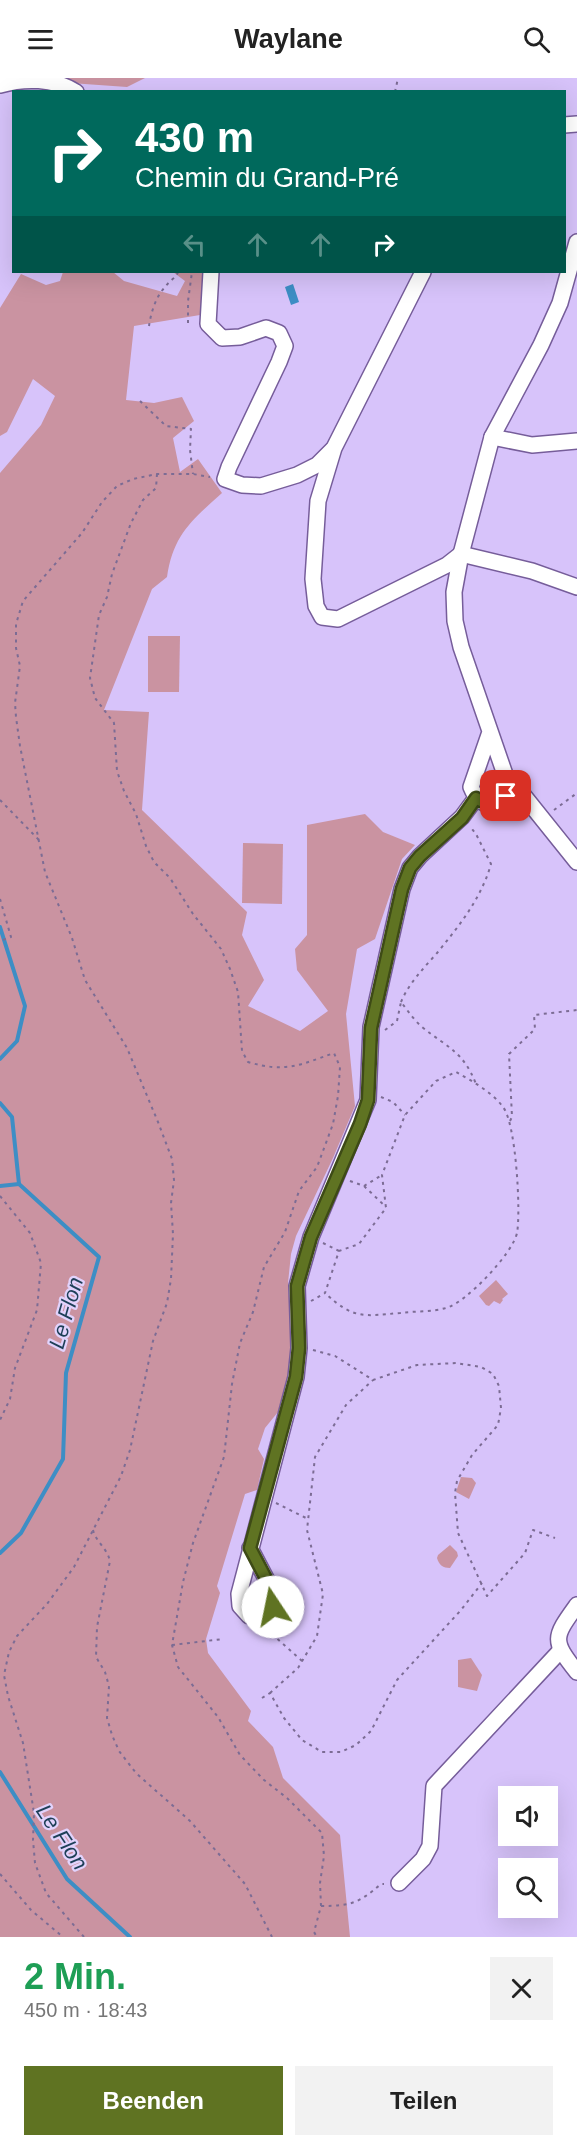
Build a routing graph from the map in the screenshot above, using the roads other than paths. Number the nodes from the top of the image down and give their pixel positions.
1 (0, 85) edge
2 (71, 90) edge
3 (577, 242) edge
4 (211, 273) edge
5 (422, 273) edge
6 (492, 437) junction
7 (577, 441) edge
8 (334, 448) junction
9 (461, 554) junction
10 (577, 587) edge
11 (490, 732) junction
12 (509, 786) junction
13 (476, 798) junction
14 (577, 862) edge
15 (250, 1548) dead end
16 (577, 1605) edge
17 (560, 1652) junction
18 (577, 1672) edge
19 (399, 1883) road end

1 - 2 street
3 - 6 street
4 - 8 street
5 - 8 street
6 - 7 street
6 - 9 street
8 - 9 street
9 - 10 street
9 - 11 street
11 - 12 street
11 - 13 street
12 - 13 street
12 - 14 street
13 - 15 street
16 - 17 street
17 - 18 street
17 - 19 street

